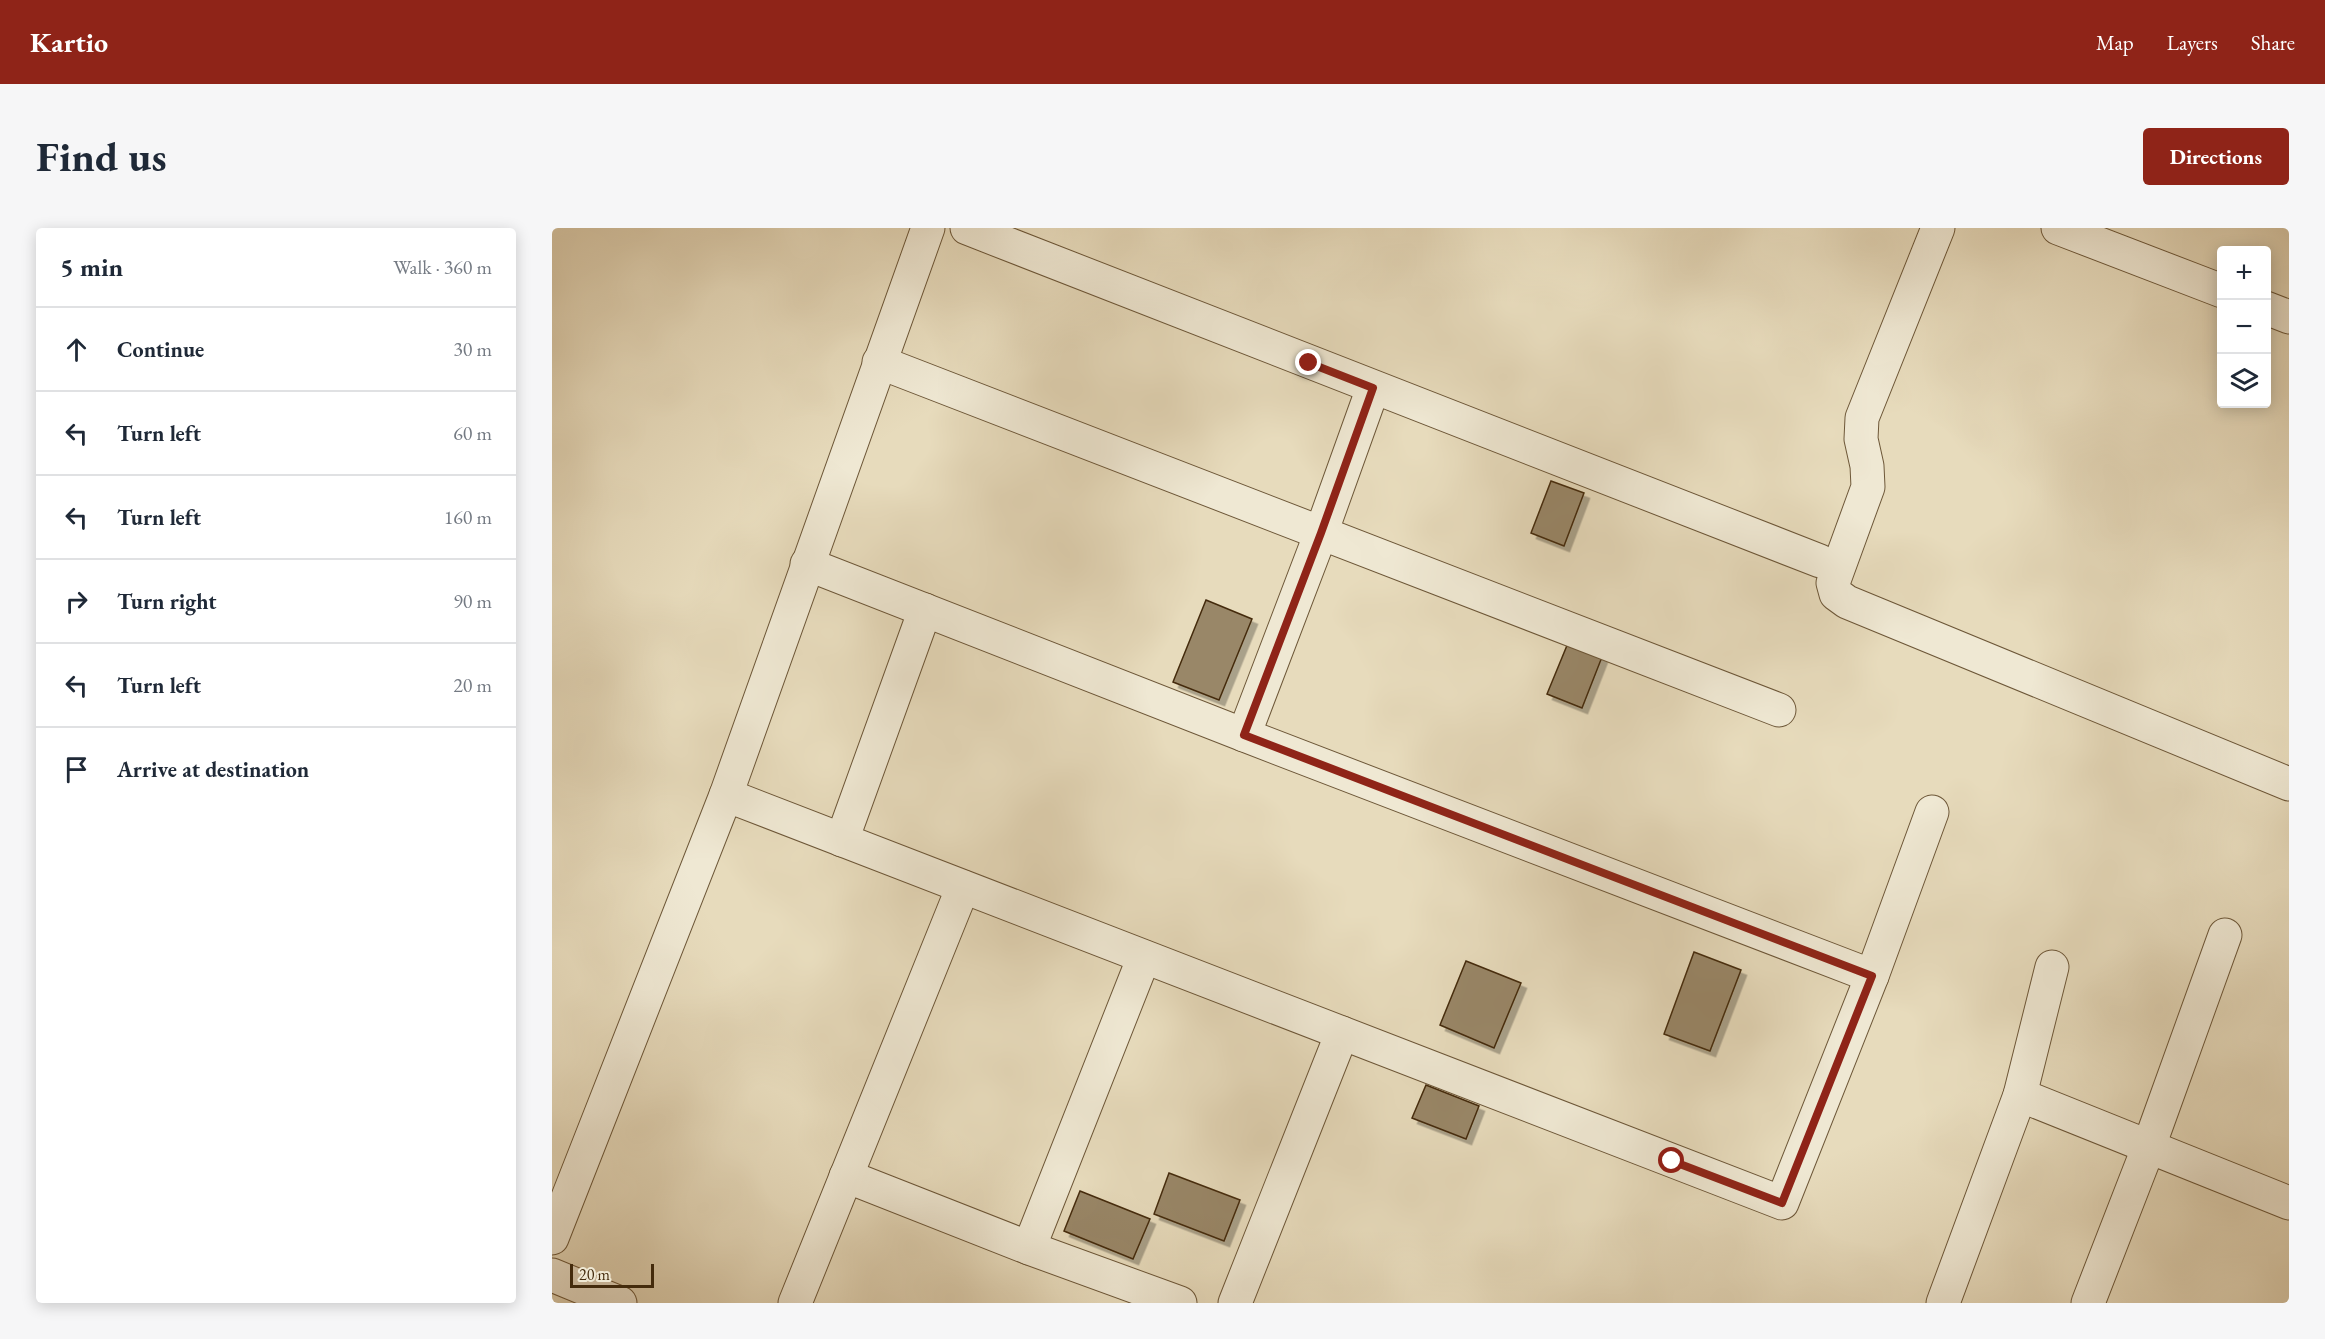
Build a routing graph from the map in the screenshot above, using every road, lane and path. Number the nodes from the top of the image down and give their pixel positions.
1 (928, 228) edge
2 (967, 228) edge
3 (1938, 228) edge
4 (2058, 228) edge
5 (2217, 289) edge
6 (2271, 310) edge
7 (2289, 317) edge
8 (879, 362) junction
9 (1373, 388) junction
10 (1321, 533) junction
11 (1820, 561) dead end
12 (807, 564) junction
13 (925, 610) junction
14 (1779, 710) dead end
15 (1244, 735) junction
16 (2289, 784) edge
17 (726, 795) junction
18 (1932, 812) dead end
19 (843, 840) junction
20 (963, 887) junction
21 (2225, 935) dead end
22 (1144, 957) junction
23 (2052, 967) dead end
24 (1872, 976) junction
25 (1342, 1033) junction
26 (2020, 1095) junction
27 (2148, 1146) junction
28 (846, 1176) junction
29 (2289, 1203) edge
30 (552, 1238) edge
31 (1029, 1248) junction
32 (552, 1275) edge
33 (620, 1303) edge
34 (795, 1303) edge
35 (1180, 1303) edge
36 (1235, 1303) edge
37 (1944, 1303) edge
38 (2088, 1303) edge

1 - 8 street
2 - 9 street
3 - 16 street
4 - 5 street
6 - 7 street
8 - 10 street
8 - 12 street
9 - 10 street
9 - 11 street
10 - 14 street
10 - 15 street
12 - 13 street
12 - 17 street
13 - 15 street
13 - 19 street
15 - 24 street
17 - 19 street
17 - 30 street
18 - 24 street
19 - 20 street
20 - 22 street
20 - 28 street
21 - 27 street
22 - 25 street
22 - 31 street
23 - 26 street
24 - 25 street
25 - 36 street
26 - 27 street
26 - 37 street
27 - 29 street
27 - 38 street
28 - 31 street
28 - 34 street
31 - 35 street
32 - 33 street

